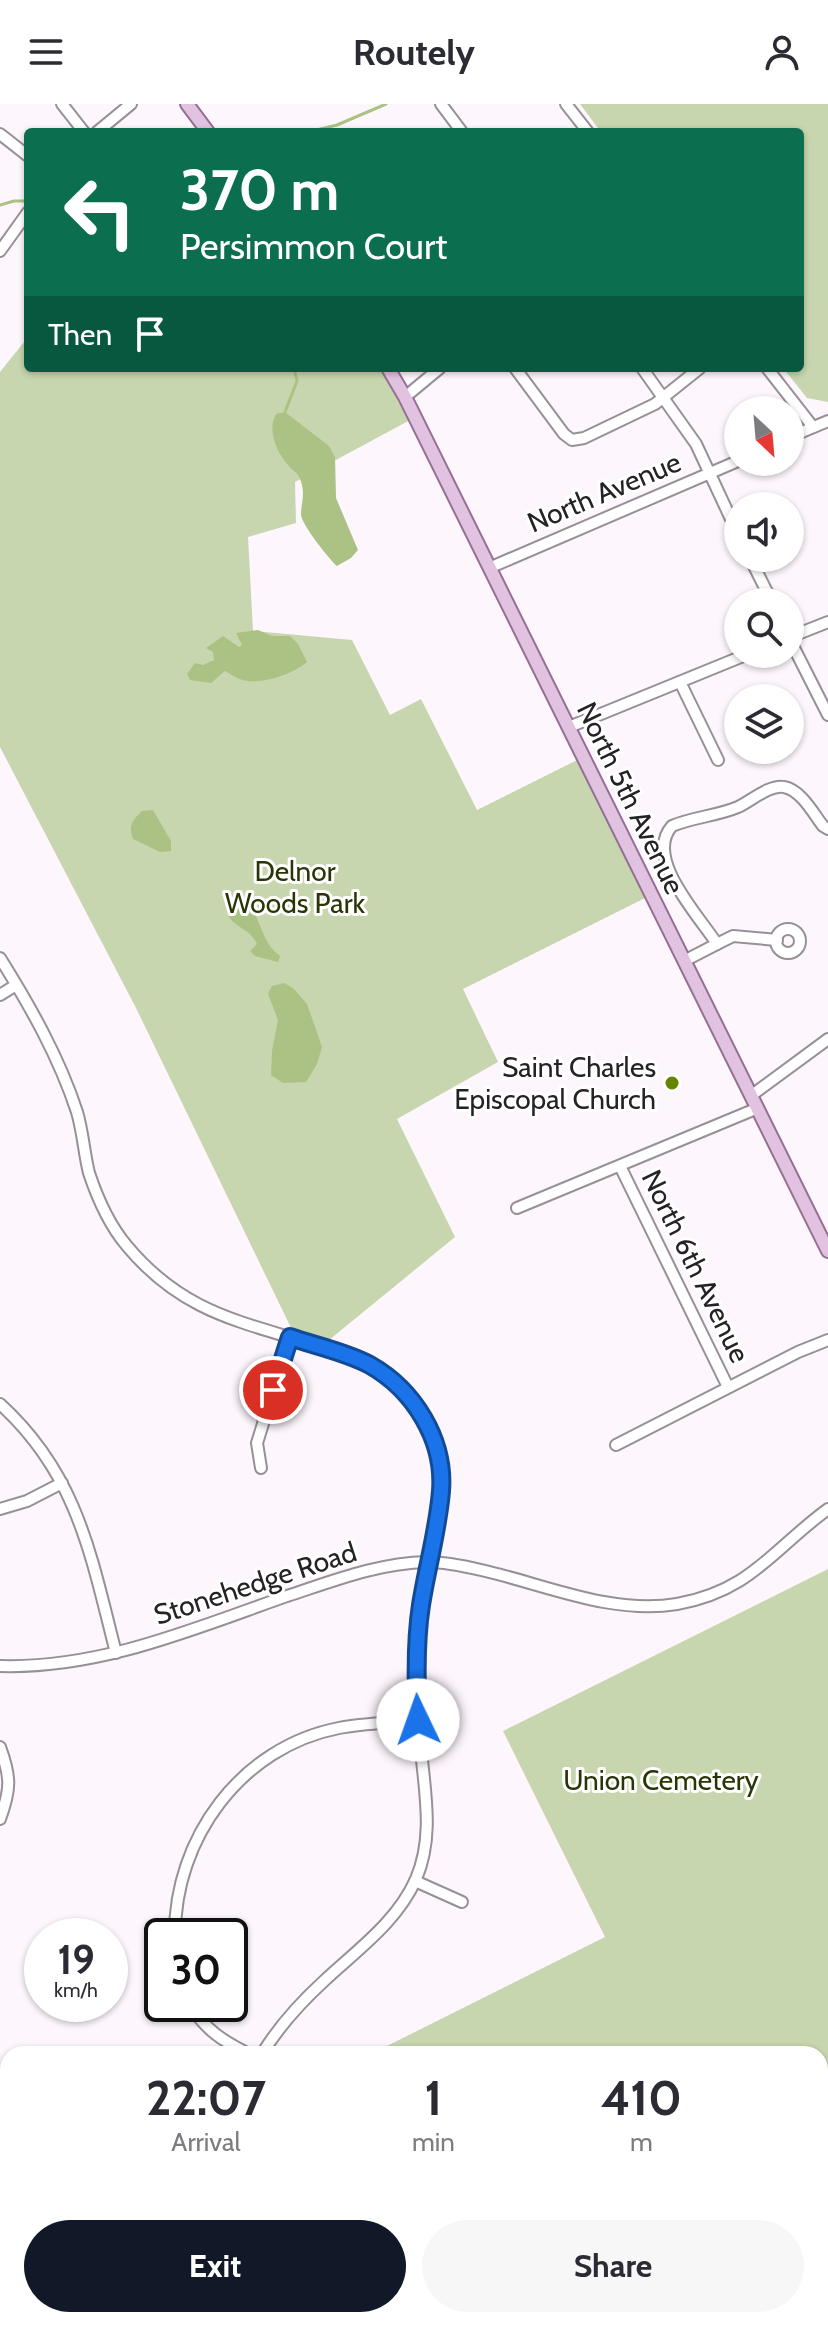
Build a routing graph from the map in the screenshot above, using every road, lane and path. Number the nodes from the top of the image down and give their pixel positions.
1 (62, 104) edge
2 (131, 104) edge
3 (187, 104) edge
4 (441, 104) edge
5 (566, 104) edge
6 (81, 128) edge
7 (102, 128) edge
8 (205, 128) edge
9 (459, 128) edge
10 (583, 128) edge
11 (0, 134) edge
12 (24, 153) edge
13 (24, 218) edge
14 (0, 251) edge
15 (390, 372) edge
16 (435, 372) edge
17 (518, 372) edge
18 (645, 372) edge
19 (695, 372) edge
20 (770, 372) edge
21 (663, 396) junction
22 (405, 397) junction
23 (828, 421) edge
24 (813, 427) junction
25 (804, 431) edge
26 (724, 467) edge
27 (709, 474) junction
28 (724, 505) edge
29 (489, 568) junction
30 (828, 622) edge
31 (804, 632) edge
32 (724, 664) edge
33 (804, 666) edge
34 (680, 682) junction
35 (828, 715) edge
36 (569, 727) junction
37 (718, 760) dead end
38 (828, 829) edge
39 (777, 940) dead end
40 (717, 944) junction
41 (0, 958) edge
42 (684, 961) junction
43 (16, 985) junction
44 (0, 995) edge
45 (828, 1039) edge
46 (752, 1095) junction
47 (758, 1108) junction
48 (620, 1166) junction
49 (517, 1208) dead end
50 (828, 1251) edge
51 (290, 1337) junction
52 (828, 1340) edge
53 (728, 1387) junction
54 (0, 1404) edge
55 (616, 1445) dead end
56 (261, 1468) dead end
57 (62, 1483) junction
58 (0, 1509) edge
59 (828, 1509) edge
60 (429, 1562) junction
61 (116, 1653) junction
62 (0, 1666) edge
63 (418, 1720) junction
64 (0, 1747) edge
65 (0, 1819) edge
66 (415, 1881) junction
67 (462, 1902) dead end
68 (176, 1918) edge
69 (201, 2022) edge
70 (233, 2046) edge
71 (267, 2046) edge

1 - 6 street
2 - 7 street
3 - 8 main road
4 - 9 street
5 - 10 street
11 - 12 street
13 - 14 street
15 - 22 main road, North 5th Avenue
16 - 22 street
17 - 21 street
18 - 21 street
19 - 21 street
20 - 24 street
21 - 27 street
22 - 29 main road, North 5th Avenue
23 - 24 street
24 - 25 street
26 - 27 street, North Avenue
27 - 28 street
27 - 29 street, North Avenue
29 - 36 main road, North 5th Avenue
30 - 31 street
32 - 34 street
33 - 35 street
34 - 36 street
34 - 37 street
36 - 42 main road, North 5th Avenue
38 - 40 street
39 - 40 street
40 - 42 street
41 - 43 street
42 - 46 main road, North 5th Avenue
43 - 44 street
43 - 51 street
45 - 46 street
46 - 47 main road, North 5th Avenue
47 - 48 street
47 - 50 main road, North 5th Avenue
48 - 49 street
48 - 53 street, North 6th Avenue
51 - 56 street
51 - 60 street
52 - 53 street
53 - 55 street
54 - 57 street
57 - 58 street
57 - 61 street
59 - 60 street, Stonehedge Road
60 - 61 street, Stonehedge Road
60 - 63 street
61 - 62 street, Stonehedge Road
63 - 66 street
63 - 68 street
64 - 65 street
66 - 67 street
66 - 71 street
69 - 70 street

